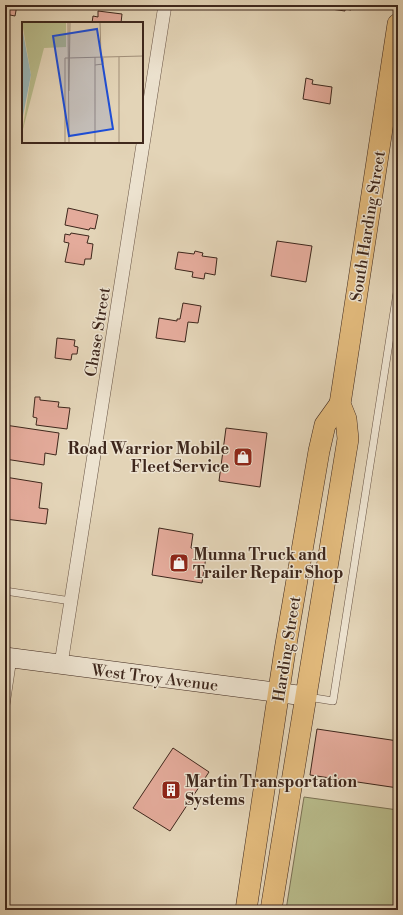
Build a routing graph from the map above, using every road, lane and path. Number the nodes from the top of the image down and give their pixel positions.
1 (165, 5) edge
2 (398, 24) edge
3 (398, 286) edge
4 (340, 404) junction
5 (5, 591) edge
6 (71, 601) junction
7 (9, 658) edge
8 (61, 664) junction
9 (279, 693) junction
10 (305, 696) junction
11 (5, 712) edge
12 (246, 910) edge
13 (271, 910) edge

1 - 6 street, Chase Street
2 - 4 main road, South Harding Street
3 - 10 lane
4 - 9 main road, Harding Street
4 - 10 main road, Harding Street
5 - 6 lane
6 - 8 street, Chase Street
7 - 8 main road, West Troy Avenue
7 - 11 lane
8 - 9 main road, West Troy Avenue
9 - 10 main road, West Troy Avenue
9 - 12 main road, Harding Street
10 - 13 main road, Harding Street

